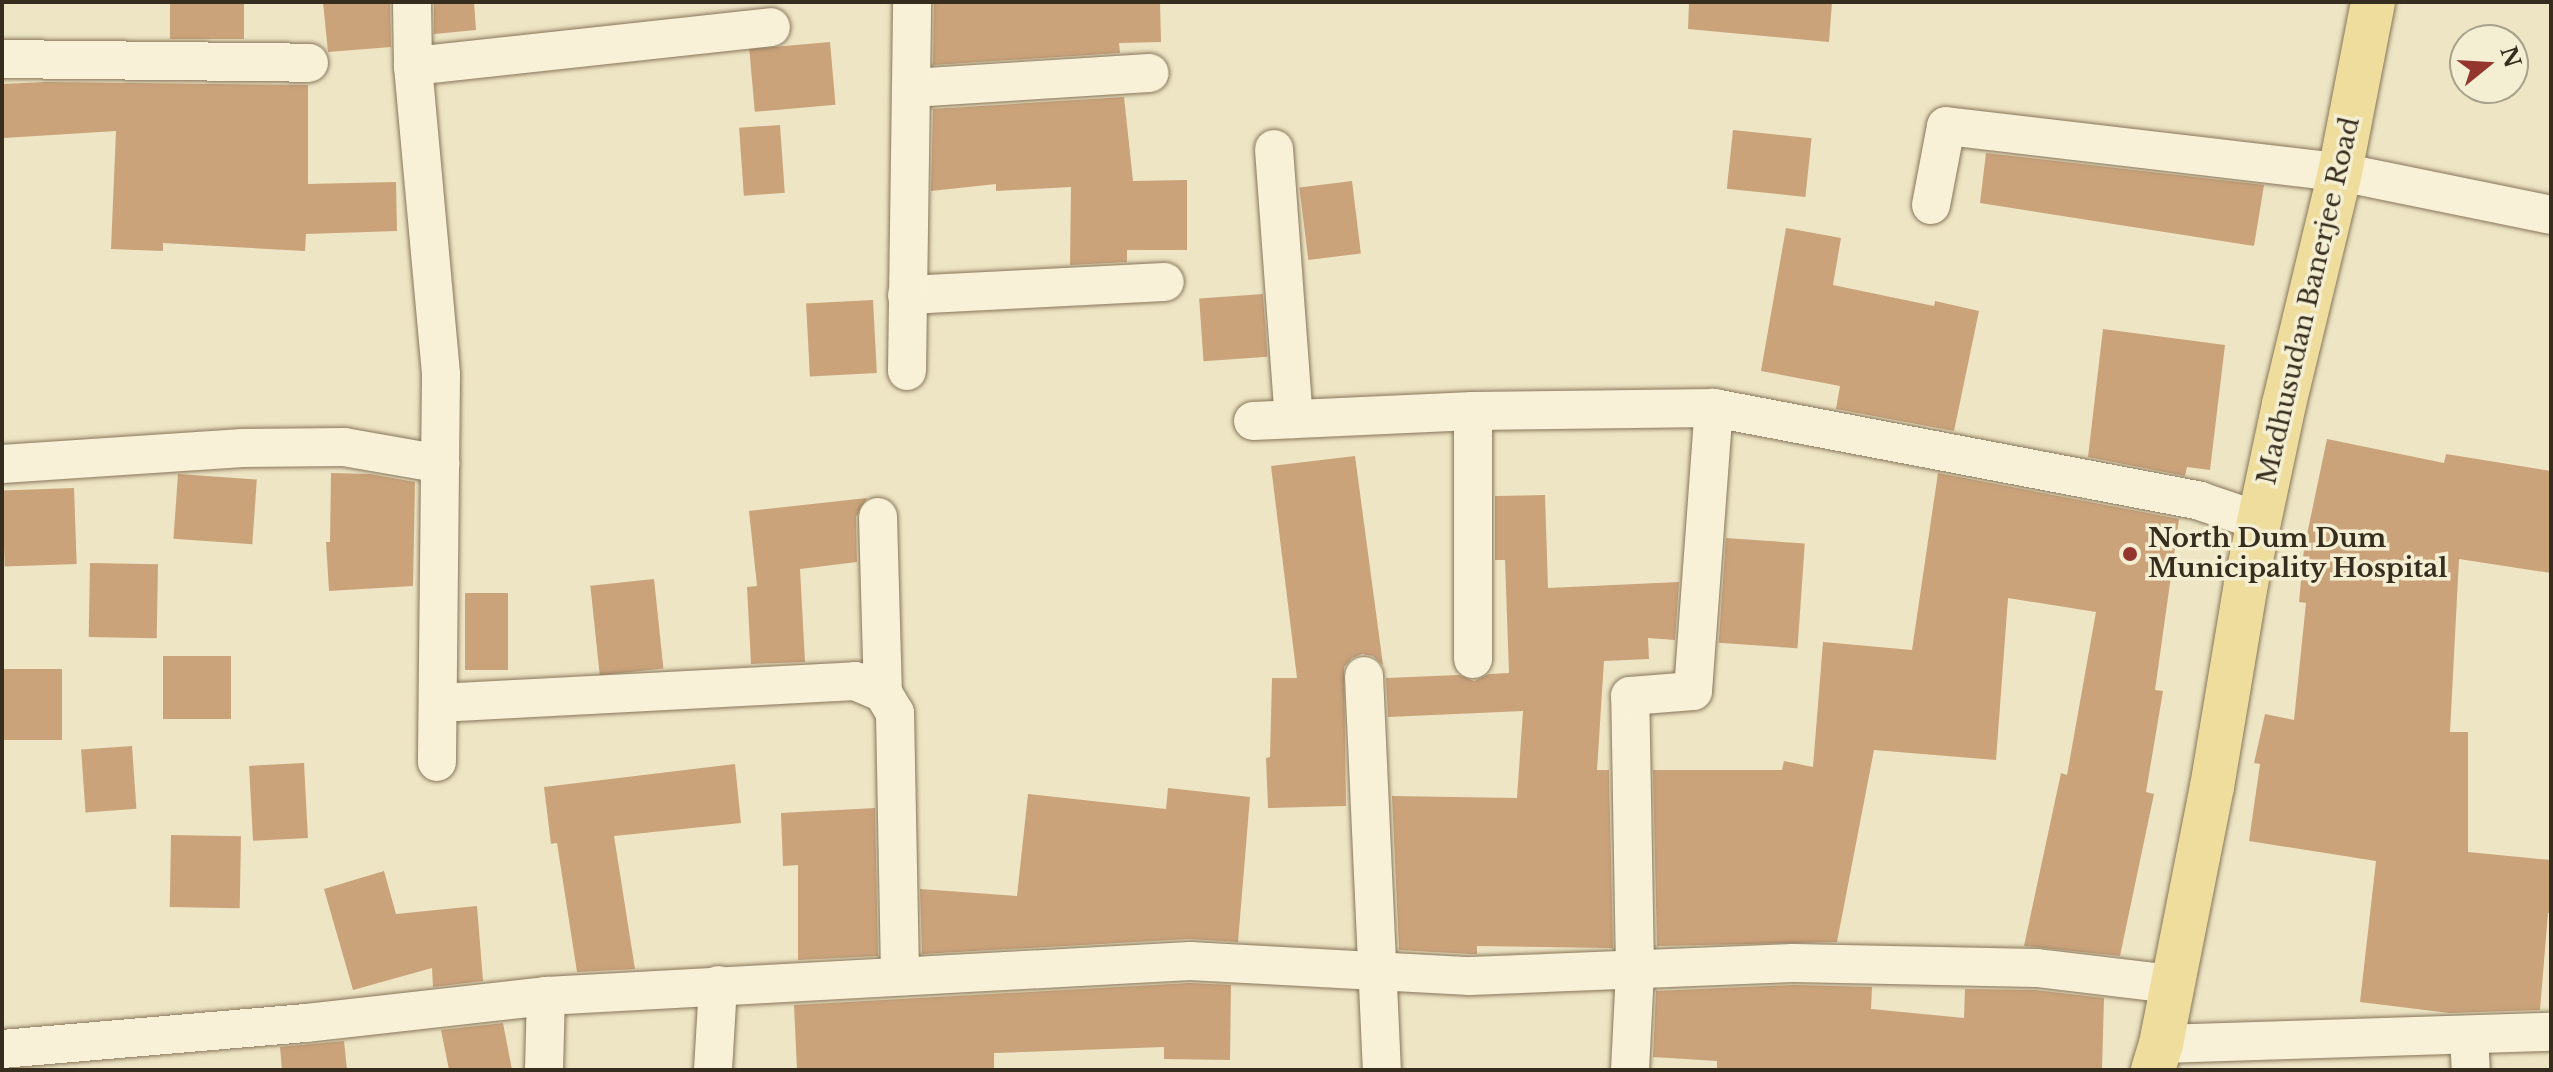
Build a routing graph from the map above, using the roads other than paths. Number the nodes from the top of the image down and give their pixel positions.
1 (412, 2) edge
2 (912, 2) edge
3 (2373, 2) edge
4 (771, 27) dead end
5 (2, 59) edge
6 (309, 63) dead end
7 (413, 66) junction
8 (1150, 73) dead end
9 (911, 88) junction
10 (1274, 149) dead end
11 (2340, 172) junction
12 (1931, 205) dead end
13 (2551, 215) edge
14 (1165, 282) dead end
15 (907, 295) junction
16 (907, 371) dead end
17 (1714, 408) junction
18 (1473, 411) junction
19 (1294, 419) junction
20 (1253, 421) dead end
21 (2, 464) edge
22 (441, 464) junction
23 (878, 517) dead end
24 (2259, 521) junction
25 (1473, 659) dead end
26 (1364, 676) dead end
27 (883, 693) junction
28 (438, 703) junction
29 (437, 762) dead end
30 (1635, 970) junction
31 (1379, 971) junction
32 (900, 975) junction
33 (2172, 984) junction
34 (718, 985) junction
35 (546, 996) junction
36 (2551, 1032) edge
37 (2, 1049) edge
38 (2470, 1053) edge
39 (2334, 1055) edge
40 (2157, 1057) edge
41 (544, 1070) edge
42 (713, 1070) edge
43 (1382, 1070) edge
44 (1630, 1070) edge

1 - 7 street
2 - 9 street
3 - 11 main road, Madhusudan Banerjee Road
4 - 7 street
5 - 6 street
7 - 22 street
8 - 9 street
9 - 15 street
10 - 19 street
11 - 12 street
11 - 13 street
11 - 24 main road, Madhusudan Banerjee Road
14 - 15 street
15 - 16 street
17 - 18 street
17 - 24 street
17 - 30 street
18 - 19 street
18 - 25 street
19 - 20 street
21 - 22 street
22 - 28 street
23 - 27 street
24 - 33 main road, Madhusudan Banerjee Road
26 - 31 street
27 - 28 street
27 - 32 street
28 - 29 street
30 - 31 street
30 - 33 street
30 - 44 street
31 - 32 street
31 - 43 street
32 - 34 street
33 - 40 main road, Madhusudan Banerjee Road
34 - 35 street
34 - 42 street
35 - 37 street
35 - 41 street
36 - 38 street
38 - 39 street
39 - 40 street

